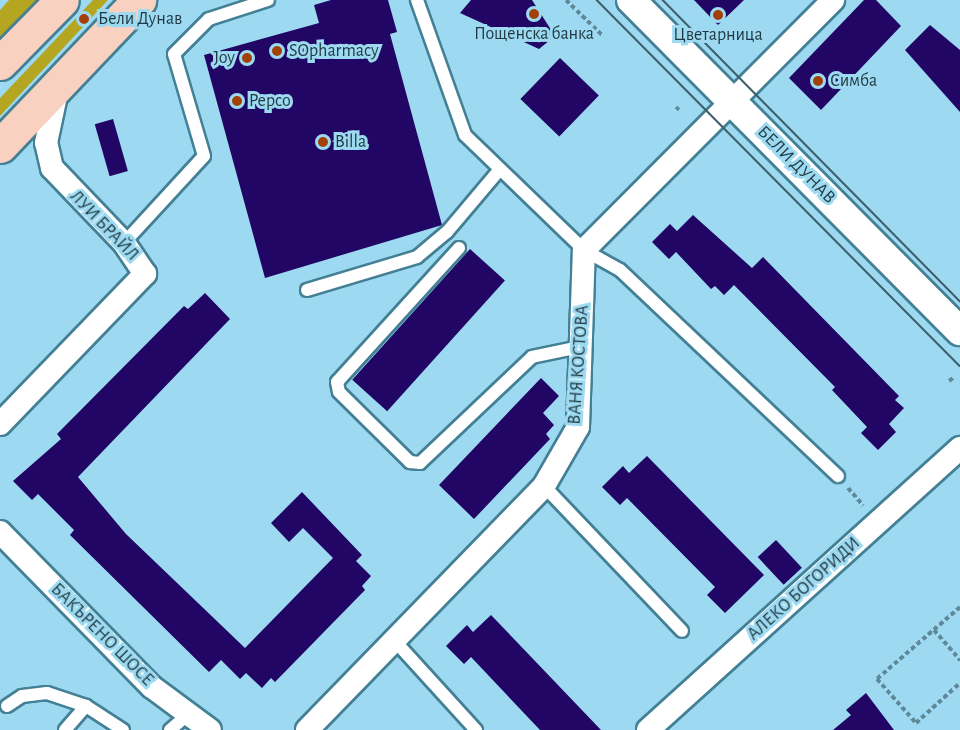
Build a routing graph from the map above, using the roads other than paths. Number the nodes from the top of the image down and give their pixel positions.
1 (62, 0) edge
2 (139, 0) edge
3 (268, 0) edge
4 (417, 0) edge
5 (631, 0) edge
6 (833, 0) edge
7 (0, 63) edge
8 (58, 85) junction
9 (731, 100) junction
10 (0, 146) edge
11 (500, 169) junction
12 (124, 243) junction
13 (459, 248) dead end
14 (584, 250) junction
15 (307, 290) dead end
16 (960, 331) edge
17 (584, 346) junction
18 (0, 424) edge
19 (960, 448) edge
20 (838, 476) road end
21 (544, 486) junction
22 (0, 532) edge
23 (682, 631) dead end
24 (394, 640) junction
25 (7, 706) dead end
26 (86, 706) junction
27 (178, 723) edge
28 (65, 730) edge
29 (123, 730) edge
30 (210, 730) edge
31 (307, 730) edge
32 (476, 730) edge
33 (648, 730) edge

1 - 7 main road
2 - 8 main road
3 - 12 lane
4 - 11 lane
5 - 9 street, БЕЛИ ДУНАВ
6 - 9 street
8 - 10 main road
8 - 12 street, ЛУИ БРАЙЛ
9 - 14 street
9 - 16 street, БЕЛИ ДУНАВ
11 - 14 lane
11 - 15 lane
12 - 18 street, ЛУИ БРАЙЛ
13 - 17 lane
14 - 17 street, ВАНЯ КОСТОВА
14 - 20 lane
17 - 21 street, ВАНЯ КОСТОВА
19 - 33 street, АЛЕКО БОГОРИДИ
21 - 23 lane
21 - 24 street, ВАНЯ КОСТОВА
22 - 27 street, БАКЪРЕНО ШОСЕ
24 - 31 street, ВАНЯ КОСТОВА
24 - 32 lane
25 - 26 lane
26 - 28 lane
26 - 29 lane
27 - 30 street, БАКЪРЕНО ШОСЕ

